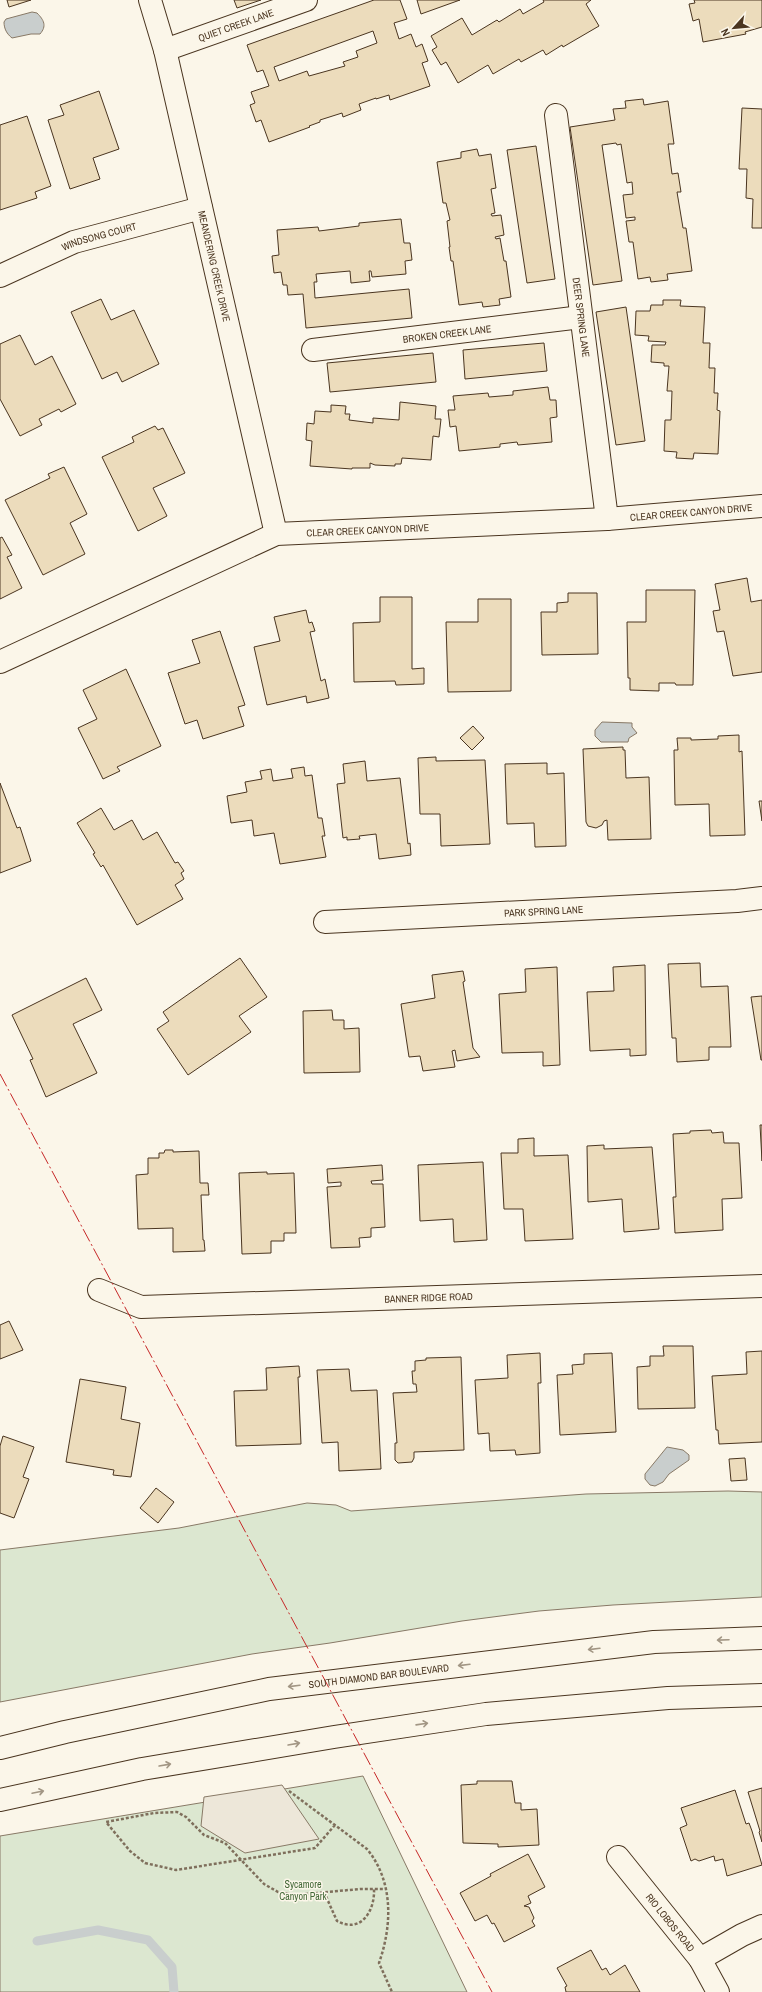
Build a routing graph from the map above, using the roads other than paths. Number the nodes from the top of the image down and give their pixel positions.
1 (150, 0) edge
2 (306, 0) edge
3 (165, 50) junction
4 (556, 115) dead end
5 (202, 208) junction
6 (0, 276) edge
7 (581, 317) junction
8 (313, 350) dead end
9 (762, 506) edge
10 (607, 519) junction
11 (276, 534) junction
12 (0, 662) edge
13 (762, 898) edge
14 (325, 922) dead end
15 (762, 1286) edge
16 (99, 1290) dead end
17 (762, 1638) edge
18 (762, 1695) edge
19 (0, 1748) edge
20 (0, 1800) edge
21 (618, 1857) dead end
22 (762, 1926) edge
23 (700, 1959) junction
24 (718, 1992) edge

1 - 3 street, MEANDERING CREEK DRIVE
2 - 3 street, QUIET CREEK LANE
3 - 5 street, MEANDERING CREEK DRIVE
4 - 7 street, DEER SPRING LANE
5 - 6 street, WINDSONG COURT
5 - 11 street, MEANDERING CREEK DRIVE
7 - 8 street, BROKEN CREEK LANE
7 - 10 street, DEER SPRING LANE
9 - 10 street, CLEAR CREEK CANYON DRIVE
10 - 11 street, CLEAR CREEK CANYON DRIVE
11 - 12 street, CLEAR CREEK CANYON DRIVE
13 - 14 street, PARK SPRING LANE
15 - 16 street, BANNER RIDGE ROAD
17 -> 19 street, SOUTH DIAMOND BAR BOULEVARD
20 -> 18 street
21 - 23 street, RIO LOBOS ROAD
22 - 23 street
23 - 24 street, RIO LOBOS ROAD

